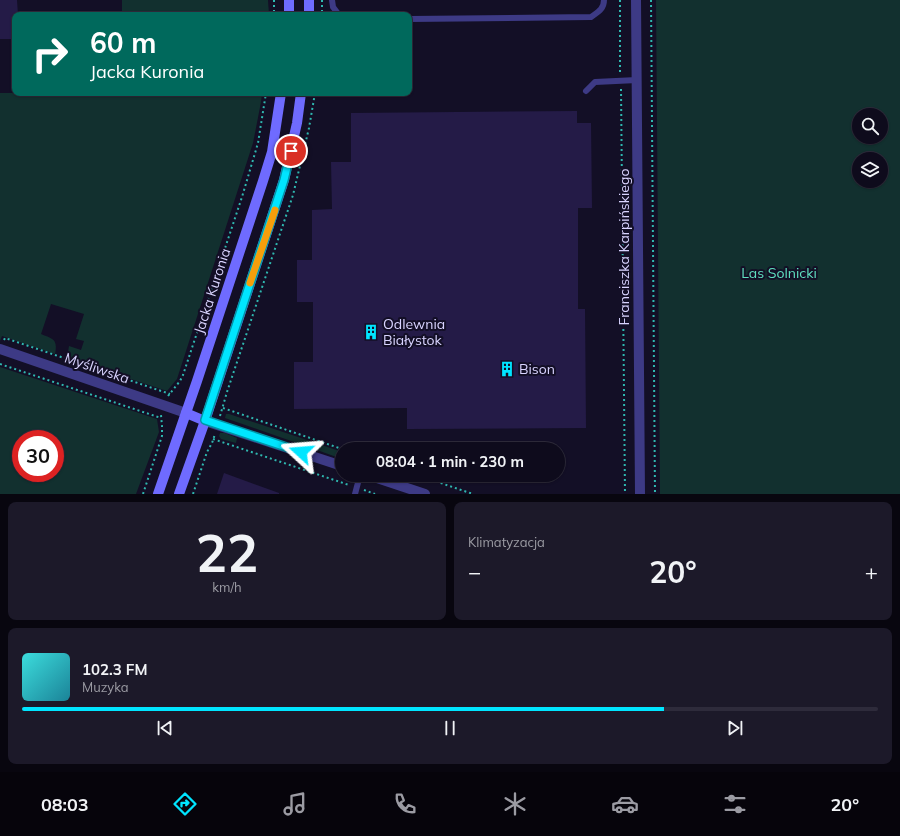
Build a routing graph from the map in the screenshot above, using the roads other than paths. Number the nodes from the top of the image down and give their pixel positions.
1 (289, 0) edge
2 (308, 0) edge
3 (332, 0) edge
4 (604, 0) edge
5 (636, 0) edge
6 (289, 12) edge
7 (309, 12) edge
8 (337, 12) edge
9 (412, 19) edge
10 (637, 80) junction
11 (586, 91) dead end
12 (281, 96) edge
13 (301, 96) edge
14 (0, 349) edge
15 (186, 413) junction
16 (205, 420) junction
17 (335, 464) edge
18 (389, 482) edge
19 (158, 494) edge
20 (179, 494) edge
21 (425, 494) edge
22 (640, 494) edge

1 - 6 main road
2 - 7 main road
3 - 8 lane
4 - 9 lane
5 - 10 street, Franciszka Karpińskiego
10 - 11 lane
10 - 22 street, Franciszka Karpińskiego
12 - 15 main road, Jacka Kuronia
13 - 16 main road
14 - 15 street, Myśliwska
15 - 16 main road
15 - 19 main road, Jacka Kuronia
16 - 17 street
16 - 20 main road
18 - 21 street

